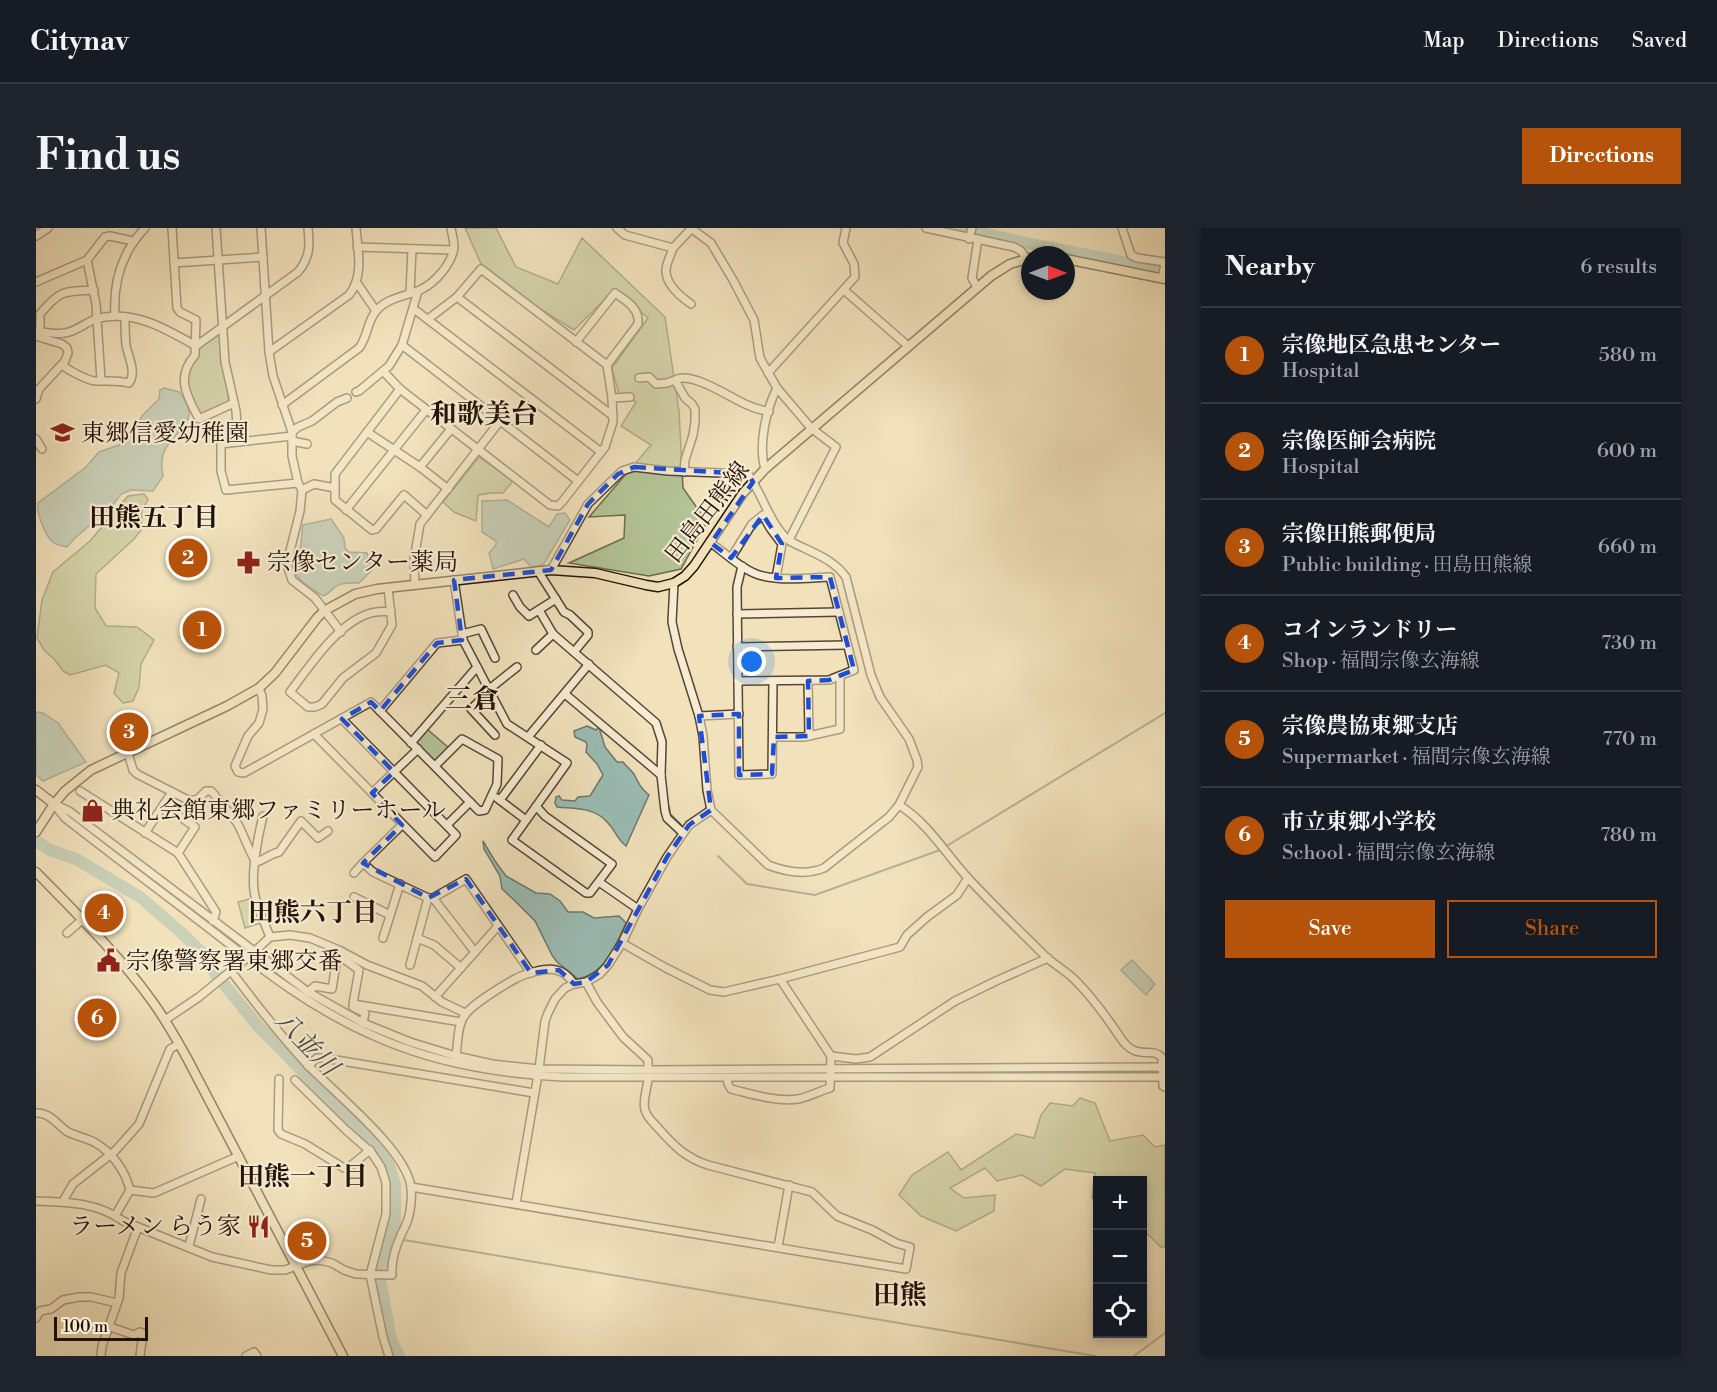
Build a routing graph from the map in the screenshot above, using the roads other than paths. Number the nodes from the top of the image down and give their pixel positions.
1 (116, 228) edge
2 (145, 228) edge
3 (171, 228) edge
4 (216, 228) edge
5 (261, 228) edge
6 (308, 228) edge
7 (356, 228) edge
8 (451, 228) edge
9 (617, 228) edge
10 (692, 228) edge
11 (846, 228) edge
12 (926, 228) edge
13 (972, 228) edge
14 (1122, 228) edge
15 (45, 229) edge
16 (36, 236) edge
17 (110, 236) junction
18 (969, 239) junction
19 (978, 239) junction
20 (133, 241) junction
21 (357, 247) junction
22 (673, 248) junction
23 (412, 249) junction
24 (453, 250) junction
25 (1021, 251) edge
26 (263, 257) junction
27 (87, 260) junction
28 (218, 260) junction
29 (1021, 261) edge
30 (1075, 261) edge
31 (174, 263) junction
32 (1165, 263) edge
33 (1164, 278) edge
34 (36, 282) edge
35 (357, 283) junction
36 (977, 287) junction
37 (94, 290) junction
38 (844, 290) junction
39 (414, 292) junction
40 (265, 296) junction
41 (458, 297) junction
42 (691, 304) dead end
43 (414, 309) junction
44 (376, 310) junction
45 (115, 315) junction
46 (124, 316) junction
47 (97, 318) junction
48 (428, 319) junction
49 (222, 327) junction
50 (37, 333) edge
51 (576, 342) junction
52 (402, 345) junction
53 (196, 346) junction
54 (908, 346) junction
55 (269, 352) junction
56 (62, 364) junction
57 (607, 365) junction
58 (383, 371) junction
59 (768, 373) junction
60 (639, 378) dead end
61 (101, 380) junction
62 (675, 380) junction
63 (777, 388) junction
64 (400, 389) junction
65 (356, 392) dead end
66 (630, 397) dead end
67 (347, 398) dead end
68 (612, 398) junction
69 (36, 399) edge
70 (234, 403) junction
71 (282, 405) junction
72 (426, 410) junction
73 (769, 412) junction
74 (613, 416) junction
75 (500, 421) junction
76 (812, 428) junction
77 (451, 429) junction
78 (367, 432) junction
79 (292, 436) junction
80 (36, 439) edge
81 (238, 442) junction
82 (307, 444) dead end
83 (42, 449) dead end
84 (478, 450) junction
85 (395, 451) junction
86 (601, 452) junction
87 (420, 467) junction
88 (765, 469) junction
89 (684, 472) junction
90 (578, 481) junction
91 (753, 482) junction
92 (300, 486) junction
93 (334, 488) junction
94 (448, 489) junction
95 (346, 510) junction
96 (427, 515) junction
97 (789, 540) junction
98 (711, 543) junction
99 (731, 558) junction
100 (742, 566) junction
101 (551, 570) junction
102 (538, 571) junction
103 (776, 578) junction
104 (454, 580) junction
105 (674, 583) junction
106 (415, 584) junction
107 (388, 588) junction
108 (513, 595) dead end
109 (556, 599) junction
110 (539, 610) junction
111 (324, 611) junction
112 (391, 611) junction
113 (839, 612) junction
114 (737, 614) junction
115 (341, 632) junction
116 (553, 634) junction
117 (462, 637) junction
118 (847, 645) junction
119 (737, 647) junction
120 (536, 650) dead end
121 (574, 652) junction
122 (495, 658) dead end
123 (589, 664) junction
124 (477, 666) junction
125 (517, 667) dead end
126 (840, 676) junction
127 (738, 681) junction
128 (773, 681) junction
129 (808, 681) junction
130 (259, 688) junction
131 (489, 690) junction
132 (564, 694) junction
133 (380, 711) junction
134 (739, 714) junction
135 (699, 716) junction
136 (342, 719) junction
137 (314, 734) junction
138 (495, 735) dead end
139 (809, 736) junction
140 (528, 737) junction
141 (774, 737) junction
142 (411, 743) junction
143 (541, 745) junction
144 (417, 749) junction
145 (128, 753) junction
146 (435, 766) junction
147 (394, 772) junction
148 (661, 775) junction
149 (36, 790) edge
150 (80, 791) dead end
151 (172, 792) junction
152 (372, 793) junction
153 (493, 795) junction
154 (500, 800) junction
155 (470, 802) junction
156 (54, 804) junction
157 (164, 805) junction
158 (899, 805) junction
159 (536, 806) junction
160 (711, 810) junction
161 (263, 816) dead end
162 (526, 820) junction
163 (402, 825) junction
164 (447, 825) junction
165 (37, 831) edge
166 (328, 831) dead end
167 (683, 833) junction
168 (145, 834) junction
169 (178, 853) junction
170 (256, 862) junction
171 (363, 863) junction
172 (36, 872) edge
173 (354, 873) dead end
174 (968, 878) junction
175 (599, 882) junction
176 (400, 884) junction
177 (354, 897) dead end
178 (430, 898) junction
179 (638, 909) junction
180 (390, 915) junction
181 (82, 920) junction
182 (213, 921) junction
183 (498, 926) junction
184 (67, 933) dead end
185 (270, 937) junction
186 (383, 939) dead end
187 (417, 939) junction
188 (622, 943) junction
189 (254, 952) junction
190 (338, 952) junction
191 (475, 952) junction
192 (247, 958) junction
193 (1048, 958) junction
194 (410, 965) dead end
195 (461, 968) junction
196 (230, 972) junction
197 (531, 973) junction
198 (780, 979) junction
199 (586, 982) junction
200 (574, 984) junction
201 (308, 992) junction
202 (435, 997) junction
203 (353, 1004) junction
204 (465, 1013) junction
205 (165, 1020) junction
206 (461, 1022) junction
207 (363, 1023) junction
208 (179, 1044) junction
209 (831, 1056) junction
210 (456, 1060) junction
211 (308, 1066) junction
212 (1164, 1067) edge
213 (831, 1068) junction
214 (538, 1072) junction
215 (648, 1074) junction
216 (727, 1077) junction
217 (1164, 1077) edge
218 (831, 1078) junction
219 (279, 1079) dead end
220 (452, 1079) junction
221 (296, 1080) dead end
222 (1165, 1087) edge
223 (534, 1093) junction
224 (36, 1113) edge
225 (370, 1150) junction
226 (112, 1154) junction
227 (238, 1156) junction
228 (789, 1185) junction
229 (411, 1187) junction
230 (130, 1190) junction
231 (201, 1199) dead end
232 (36, 1201) edge
233 (63, 1201) junction
234 (516, 1203) junction
235 (115, 1216) junction
236 (138, 1227) junction
237 (189, 1246) junction
238 (778, 1247) junction
239 (296, 1267) junction
240 (372, 1275) junction
241 (117, 1303) junction
242 (36, 1318) edge
243 (110, 1328) junction
244 (101, 1356) edge
245 (140, 1356) edge
246 (246, 1356) edge
247 (257, 1356) edge
248 (343, 1356) edge
249 (389, 1356) edge

1 - 17 street
2 - 20 street
3 - 31 street
4 - 28 street
5 - 26 street
6 - 40 street
7 - 21 street
8 - 24 street
9 - 22 street
10 - 22 street
10 - 59 street
11 - 38 street
12 - 18 street
13 - 18 street
14 - 32 street
15 - 16 street
17 - 20 street
17 - 27 street
18 - 19 street
19 - 25 street
19 - 36 street
20 - 45 street
21 - 23 street
21 - 35 street
22 - 42 street
23 - 24 street
23 - 39 street
24 - 39 street
26 - 28 street
26 - 40 street
27 - 34 street
27 - 37 street
28 - 31 street
28 - 49 street
29 - 36 main road, 田島田熊線
30 - 33 main road
31 - 53 street
32 - 33 street
35 - 44 street
35 - 55 street
36 - 54 main road, 田島田熊線
37 - 47 street
37 - 50 street
38 - 54 street
38 - 59 street
39 - 43 street
39 - 44 street
40 - 49 street
40 - 55 street
41 - 48 street
41 - 51 street
41 - 74 street
43 - 48 street
43 - 52 street
44 - 71 street
45 - 46 street
45 - 47 street
46 - 53 street
46 - 61 street
47 - 50 street
47 - 61 street
48 - 86 street
49 - 53 street
49 - 70 street
50 - 56 street
51 - 57 street
51 - 57 street
52 - 58 street
52 - 75 street
53 - 70 street
54 - 76 main road, 田島田熊線
55 - 71 street
56 - 61 street
56 - 69 street
57 - 68 street
58 - 64 street
58 - 65 street
59 - 63 street
60 - 62 street
62 - 73 street
62 - 89 street
63 - 73 street
63 - 76 street
64 - 72 street
64 - 78 street
66 - 68 street
67 - 79 street
68 - 74 street
70 - 81 street
71 - 79 street
72 - 77 street
72 - 85 street
73 - 88 street
74 - 86 street
75 - 84 street
75 - 90 street
76 - 88 main road, 田島田熊線
76 - 97 street
77 - 84 street
77 - 87 street
78 - 85 street
78 - 93 street
79 - 81 street
79 - 82 street
79 - 92 street
80 - 83 street
81 - 92 street
84 - 90 street
84 - 94 street
85 - 87 street
85 - 95 street
86 - 90 street
87 - 94 street
88 - 91 main road, 田島田熊線
89 - 91 street
89 - 101 street
91 - 97 street
91 - 98 main road, 田島田熊線
92 - 93 street
92 - 111 street
93 - 95 street
94 - 96 street
95 - 96 street
96 - 106 street
97 - 158 street
98 - 99 street
98 - 105 main road, 田島田熊線
99 - 100 street
99 - 103 street
100 - 103 street
100 - 114 street
101 - 102 main road, 田島田熊線
101 - 105 main road, 田島田熊線
102 - 104 main road, 田島田熊線
102 - 109 street
103 - 113 street
104 - 106 main road, 田島田熊線
104 - 117 street
105 - 135 street
106 - 107 main road, 田島田熊線
107 - 111 main road, 田島田熊線
107 - 112 street
108 - 110 street
109 - 110 street
109 - 121 street
110 - 116 street
111 - 115 street
111 - 130 main road, 田島田熊線
112 - 115 street
112 - 115 street
113 - 114 street
113 - 118 street
114 - 119 street
116 - 120 street
116 - 121 street
117 - 122 street
117 - 124 street
117 - 133 street
118 - 119 street
118 - 126 street
119 - 127 street
121 - 123 street
123 - 132 street
123 - 148 street
124 - 131 street
124 - 142 street
125 - 131 street
126 - 129 street
126 - 139 street
127 - 128 street
127 - 134 street
128 - 129 street
128 - 141 street
129 - 139 street
130 - 137 street
130 - 145 main road, 田島田熊線
131 - 138 street
131 - 140 street
132 - 140 street
132 - 148 street
133 - 136 street
133 - 142 street
134 - 135 street
134 - 141 street
135 - 160 street
136 - 137 street
136 - 147 street
137 - 152 street
139 - 141 street
140 - 143 street
142 - 144 street
143 - 154 street
143 - 159 street
144 - 146 street
144 - 147 street
145 - 151 street
145 - 156 main road, 田島田熊線
146 - 153 street
146 - 155 street
147 - 152 street
147 - 164 street
148 - 167 street
149 - 156 main road
150 - 168 street
151 - 157 street
151 - 170 street
152 - 163 street
153 - 154 street
153 - 155 street
154 - 162 street
155 - 164 street
156 - 165 main road, 田島田熊線
156 - 182 street
156 - 192 street
157 - 168 street
157 - 169 street
158 - 160 street
158 - 174 street
159 - 162 street
159 - 175 street
160 - 167 street
161 - 170 street
162 - 175 street
163 - 164 street
163 - 171 street
166 - 170 street
167 - 179 street
168 - 169 street
169 - 182 street
170 - 185 street
171 - 173 street
171 - 176 street
172 - 181 main road
174 - 193 street
174 - 198 street
175 - 179 street
176 - 178 street
176 - 180 street
177 - 180 street
178 - 183 street
178 - 187 street
178 - 191 street
179 - 188 street
180 - 186 street
181 - 184 street
181 - 205 main road
182 - 189 street
183 - 191 street
183 - 197 street
185 - 189 street
185 - 190 street
187 - 194 street
187 - 195 street
188 - 198 street
188 - 199 street
189 - 192 street
189 - 201 street
190 - 201 street
190 - 202 street
190 - 203 street
191 - 195 street
192 - 196 street
192 - 210 street
193 - 209 street
193 - 212 street
195 - 202 street
196 - 205 street
196 - 211 street
197 - 200 street
197 - 204 street
198 - 209 street
199 - 200 street
199 - 215 street
200 - 214 street
201 - 207 street
202 - 204 street
203 - 206 street
203 - 207 street
204 - 206 street
205 - 208 main road
206 - 210 street
207 - 210 street
208 - 226 street
208 - 227 main road
209 - 213 street
210 - 214 street
210 - 220 street
211 - 220 street
211 - 229 street
212 - 213 street
212 - 217 street
213 - 215 street
213 - 218 street
214 - 215 street
214 - 223 street
215 - 216 street
215 - 228 street
216 - 218 street
216 - 218 street
217 - 218 street
217 - 222 street
219 - 225 street
220 - 223 street
221 - 225 street
223 - 234 street
224 - 226 street
225 - 240 street
226 - 230 street
226 - 233 street
227 - 230 street
227 - 239 main road
228 - 238 street
228 - 238 street
229 - 234 street
229 - 240 street
230 - 235 street
231 - 237 street
232 - 233 street
233 - 235 street
234 - 238 street
235 - 236 street
236 - 237 street
236 - 241 street
237 - 239 street
239 - 240 street
239 - 248 main road
240 - 249 street
241 - 242 street
241 - 243 street
243 - 244 street
243 - 245 street
246 - 247 street

